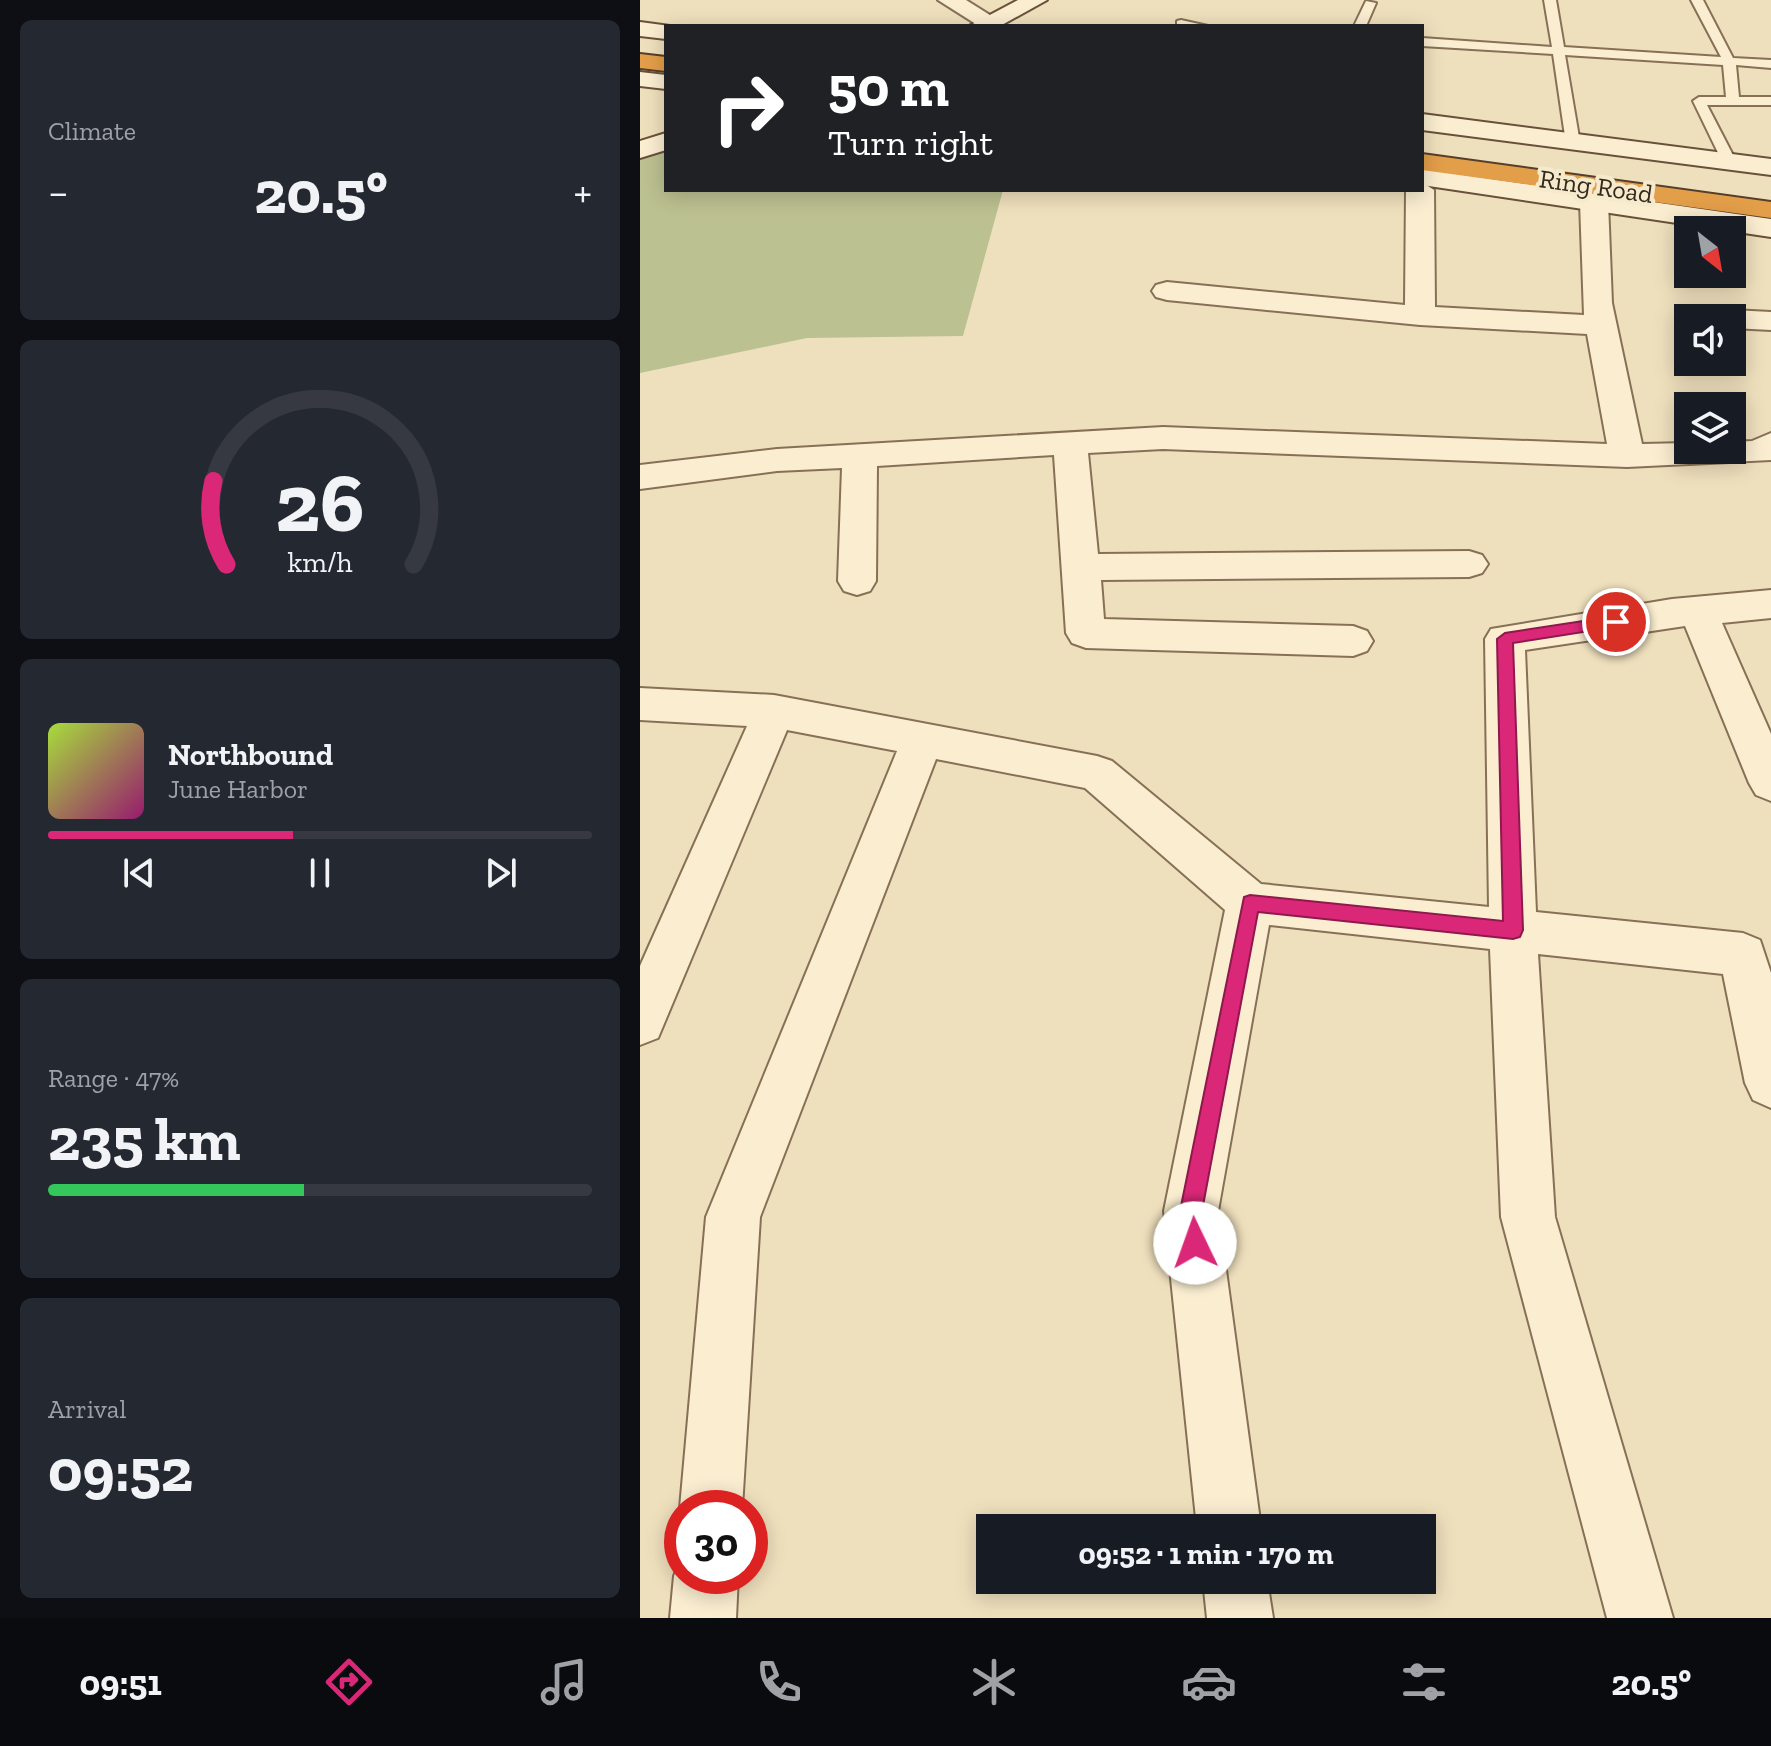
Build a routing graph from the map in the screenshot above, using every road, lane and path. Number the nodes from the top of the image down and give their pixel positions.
1 (949, 0) edge
2 (1036, 0) edge
3 (1550, 0) edge
4 (1697, 0) edge
5 (1370, 3) dead end
6 (1181, 23) dead end
7 (985, 24) edge
8 (1188, 24) edge
9 (1361, 24) edge
10 (640, 29) edge
11 (664, 32) edge
12 (1424, 42) edge
13 (640, 43) edge
14 (664, 46) edge
15 (1558, 51) junction
16 (640, 61) edge
17 (1729, 61) junction
18 (664, 64) edge
19 (1771, 64) edge
20 (640, 79) edge
21 (664, 82) edge
22 (1733, 100) junction
23 (1771, 101) edge
24 (1424, 122) edge
25 (664, 142) edge
26 (1573, 143) junction
27 (1424, 144) edge
28 (640, 150) edge
29 (1729, 161) junction
30 (1424, 162) edge
31 (1771, 167) edge
32 (1424, 177) edge
33 (1771, 190) edge
34 (1420, 192) edge
35 (1594, 202) junction
36 (1771, 210) edge
37 (1771, 228) edge
38 (1167, 291) dead end
39 (1420, 316) junction
40 (1746, 320) edge
41 (1771, 321) edge
42 (1601, 325) junction
43 (1070, 443) junction
44 (1771, 444) edge
45 (860, 455) junction
46 (1627, 456) junction
47 (640, 477) edge
48 (1469, 564) dead end
49 (1081, 567) junction
50 (857, 581) dead end
51 (1771, 604) edge
52 (1698, 611) junction
53 (1353, 641) dead end
54 (640, 704) edge
55 (774, 711) junction
56 (923, 738) junction
57 (1771, 783) edge
58 (1250, 903) junction
59 (1513, 930) junction
60 (640, 1022) edge
61 (1771, 1083) edge
62 (712, 1490) edge
63 (1227, 1514) edge
64 (705, 1594) edge
65 (1237, 1594) edge
66 (703, 1618) edge
67 (1240, 1618) edge
68 (1640, 1618) edge

1 - 7 street
2 - 7 street
3 - 15 lane
4 - 17 lane
5 - 9 lane
6 - 8 lane
10 - 11 street
12 - 15 lane
13 - 14 highway
15 - 17 lane
15 - 26 lane
16 - 18 highway
17 - 19 lane
17 - 22 lane
20 - 21 street
22 - 23 lane
22 - 29 lane
24 - 26 street
25 - 28 street
26 - 29 street
27 - 33 highway, Ring Road
29 - 31 street
30 - 36 highway, Ring Road
32 - 35 street
34 - 39 street
35 - 37 street
35 - 42 street
38 - 39 street
39 - 42 street
40 - 41 street
42 - 46 street
43 - 45 street
43 - 46 street
43 - 49 street
44 - 46 street
45 - 47 street
45 - 50 street
48 - 49 street
49 - 53 street
51 - 52 street
52 - 57 street
52 - 59 street
54 - 55 street
55 - 56 street
55 - 60 street
56 - 58 street
56 - 62 street
58 - 59 street
58 - 63 street
59 - 61 street
59 - 68 street
64 - 66 street
65 - 67 street

